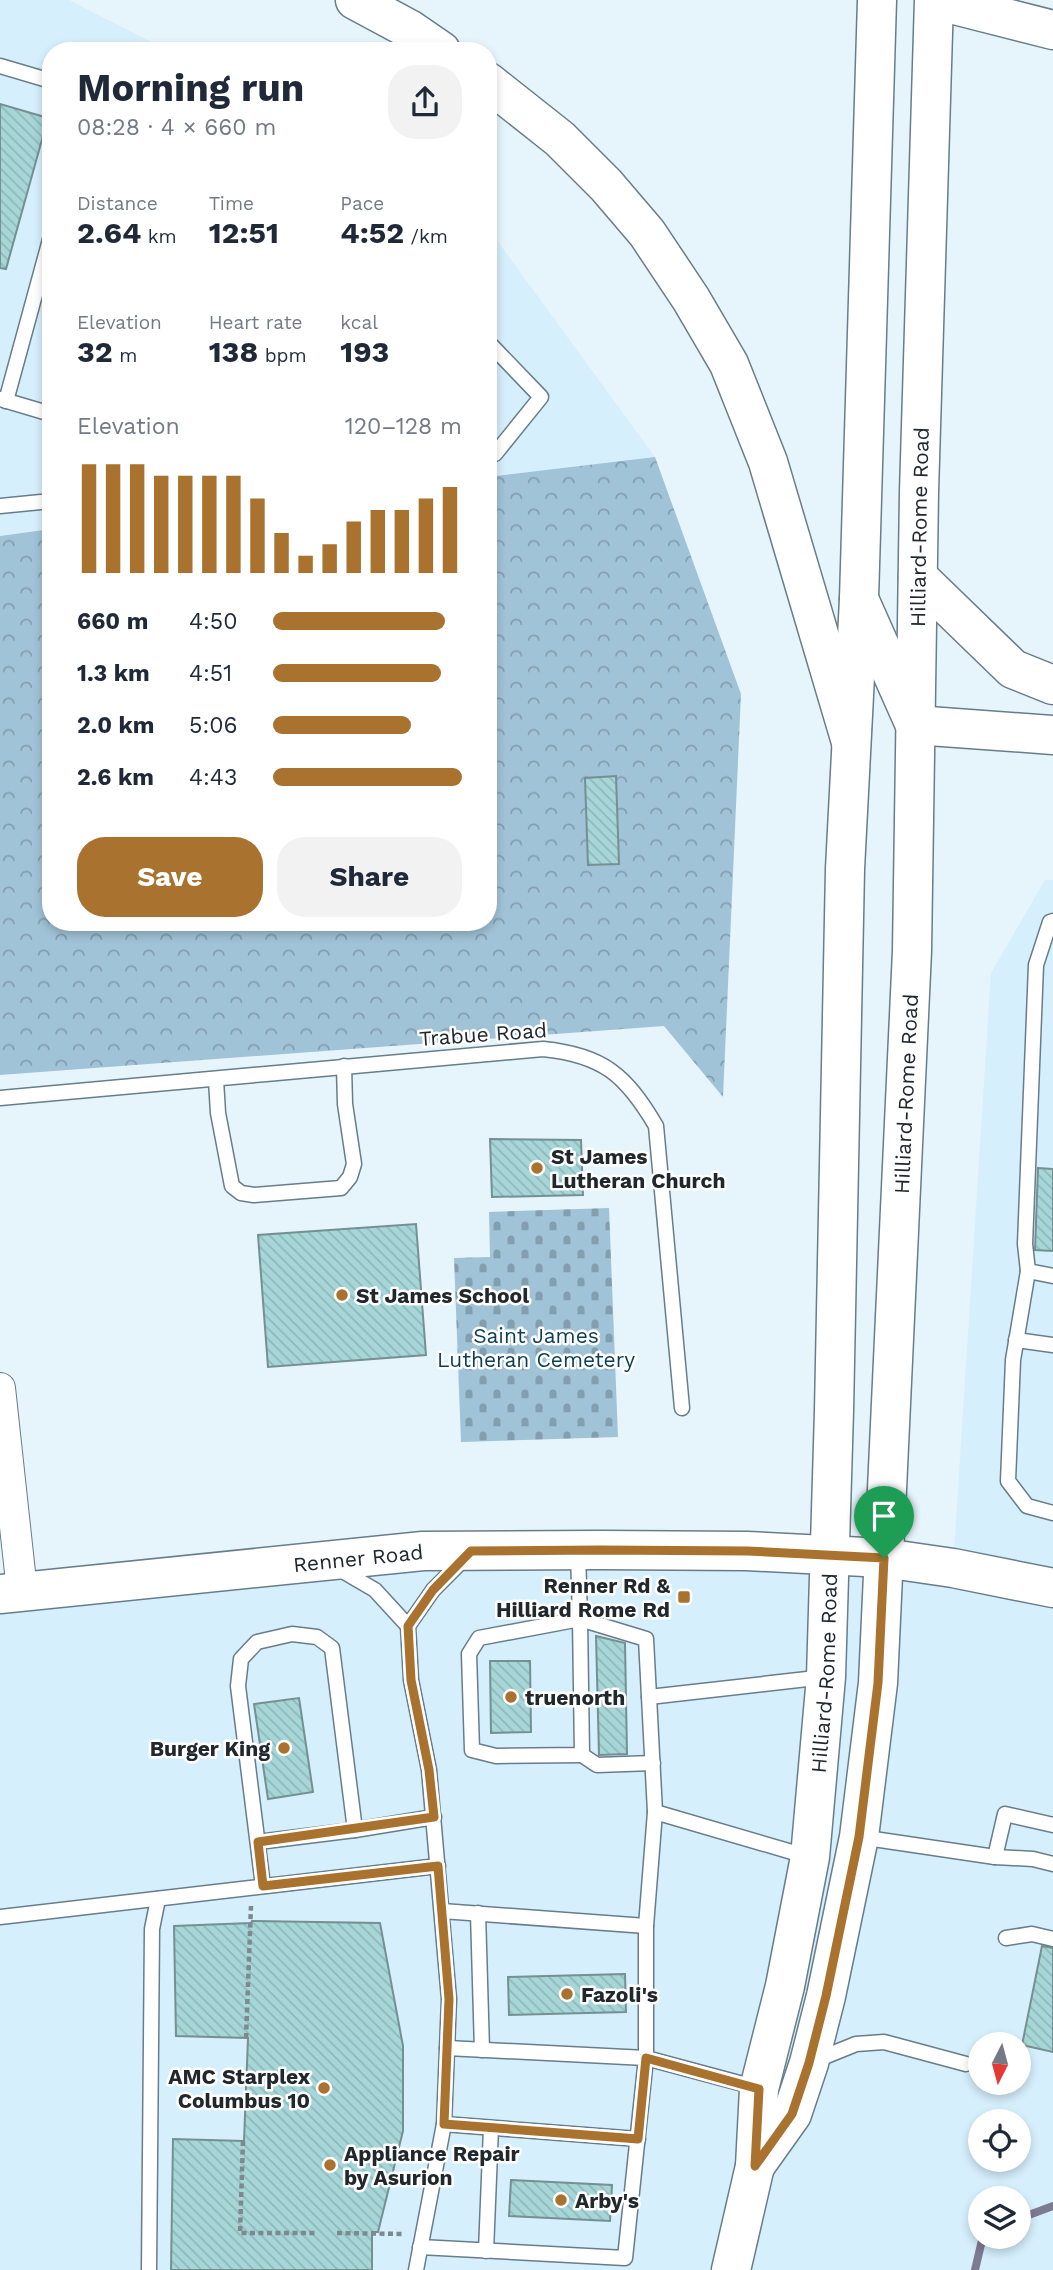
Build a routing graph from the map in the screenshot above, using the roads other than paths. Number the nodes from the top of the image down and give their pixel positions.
1 (355, 0) edge
2 (877, 0) edge
3 (935, 0) edge
4 (1053, 30) edge
5 (428, 42) edge
6 (0, 66) edge
7 (42, 78) edge
8 (497, 89) edge
9 (42, 267) edge
10 (497, 354) edge
11 (3, 400) edge
12 (42, 411) edge
13 (497, 452) edge
14 (42, 501) edge
15 (0, 506) edge
16 (918, 577) junction
17 (859, 599) junction
18 (1053, 685) edge
19 (915, 725) junction
20 (1053, 735) edge
21 (851, 742) junction
22 (1053, 921) edge
23 (344, 1066) junction
24 (216, 1080) junction
25 (0, 1098) edge
26 (1028, 1271) junction
27 (1053, 1276) edge
28 (1016, 1340) junction
29 (1053, 1345) edge
30 (0, 1388) edge
31 (682, 1408) dead end
32 (1053, 1513) edge
33 (578, 1550) junction
34 (471, 1551) junction
35 (830, 1555) junction
36 (884, 1558) junction
37 (324, 1560) junction
38 (1053, 1588) edge
39 (11, 1592) edge
40 (580, 1619) junction
41 (408, 1626) junction
42 (826, 1677) junction
43 (649, 1697) junction
44 (582, 1755) junction
45 (653, 1763) junction
46 (656, 1812) junction
47 (434, 1817) junction
48 (1053, 1825) edge
49 (355, 1830) junction
50 (859, 1837) junction
51 (258, 1842) junction
52 (810, 1857) junction
53 (995, 1857) junction
54 (1053, 1864) edge
55 (438, 1866) junction
56 (258, 1887) junction
57 (158, 1899) junction
58 (442, 1911) junction
59 (478, 1913) junction
60 (0, 1917) edge
61 (646, 1926) junction
62 (1006, 1938) dead end
63 (1053, 1938) edge
64 (447, 2048) junction
65 (482, 2050) junction
66 (646, 2058) junction
67 (809, 2063) junction
68 (966, 2064) dead end
69 (759, 2089) junction
70 (444, 2124) junction
71 (492, 2127) junction
72 (638, 2139) junction
73 (755, 2166) junction
74 (422, 2241) junction
75 (486, 2251) junction
76 (149, 2270) edge
77 (416, 2270) edge
78 (731, 2270) edge

1 - 5 main road
2 - 17 main road, Hilliard-Rome Road
3 - 4 main road
3 - 16 main road, Hilliard-Rome Road
6 - 7 lane
8 - 21 main road
9 - 11 lane
10 - 13 lane
11 - 12 lane
14 - 15 lane
16 - 18 main road
16 - 19 main road, Hilliard-Rome Road
17 - 19 main road
17 - 21 main road, Hilliard-Rome Road
19 - 20 main road
19 - 36 main road, Hilliard-Rome Road
21 - 35 main road, Hilliard-Rome Road
22 - 26 lane
23 - 24 lane, Trabue Road
23 - 24 lane
23 - 31 lane, Trabue Road
24 - 25 lane, Trabue Road
26 - 27 lane
26 - 28 lane
28 - 29 lane
28 - 32 lane
30 - 39 street
33 - 34 main road, Renner Road
33 - 35 main road, Renner Road
33 - 40 lane
34 - 37 main road, Renner Road
34 - 41 lane
35 - 36 main road, Renner Road
35 - 42 main road, Hilliard-Rome Road
36 - 38 main road, Renner Road
36 - 50 main road, Hilliard-Rome Road
37 - 39 main road, Renner Road
37 - 41 lane
40 - 43 lane
40 - 44 lane
40 - 44 lane
41 - 47 lane
42 - 43 lane
42 - 52 main road, Hilliard-Rome Road
43 - 45 lane
44 - 45 lane
45 - 46 lane
46 - 52 lane
46 - 61 lane
47 - 49 lane
47 - 55 lane
48 - 53 lane
49 - 51 lane
49 - 51 lane
50 - 53 lane
50 - 67 main road, Hilliard-Rome Road
51 - 56 lane
52 - 69 main road, Hilliard-Rome Road
53 - 54 lane
55 - 56 lane
55 - 58 lane
56 - 57 lane
57 - 60 lane
57 - 76 lane
58 - 59 lane
58 - 64 lane
59 - 61 lane
59 - 65 lane
61 - 66 lane
62 - 63 lane
64 - 65 lane
64 - 70 lane
65 - 66 lane
66 - 69 lane
66 - 72 lane
67 - 68 lane
67 - 73 main road, Hilliard-Rome Road
69 - 73 main road, Hilliard-Rome Road
70 - 71 lane
70 - 74 lane
71 - 72 lane
71 - 75 lane
72 - 75 lane
73 - 78 main road, Hilliard-Rome Road
74 - 75 lane
74 - 77 lane

